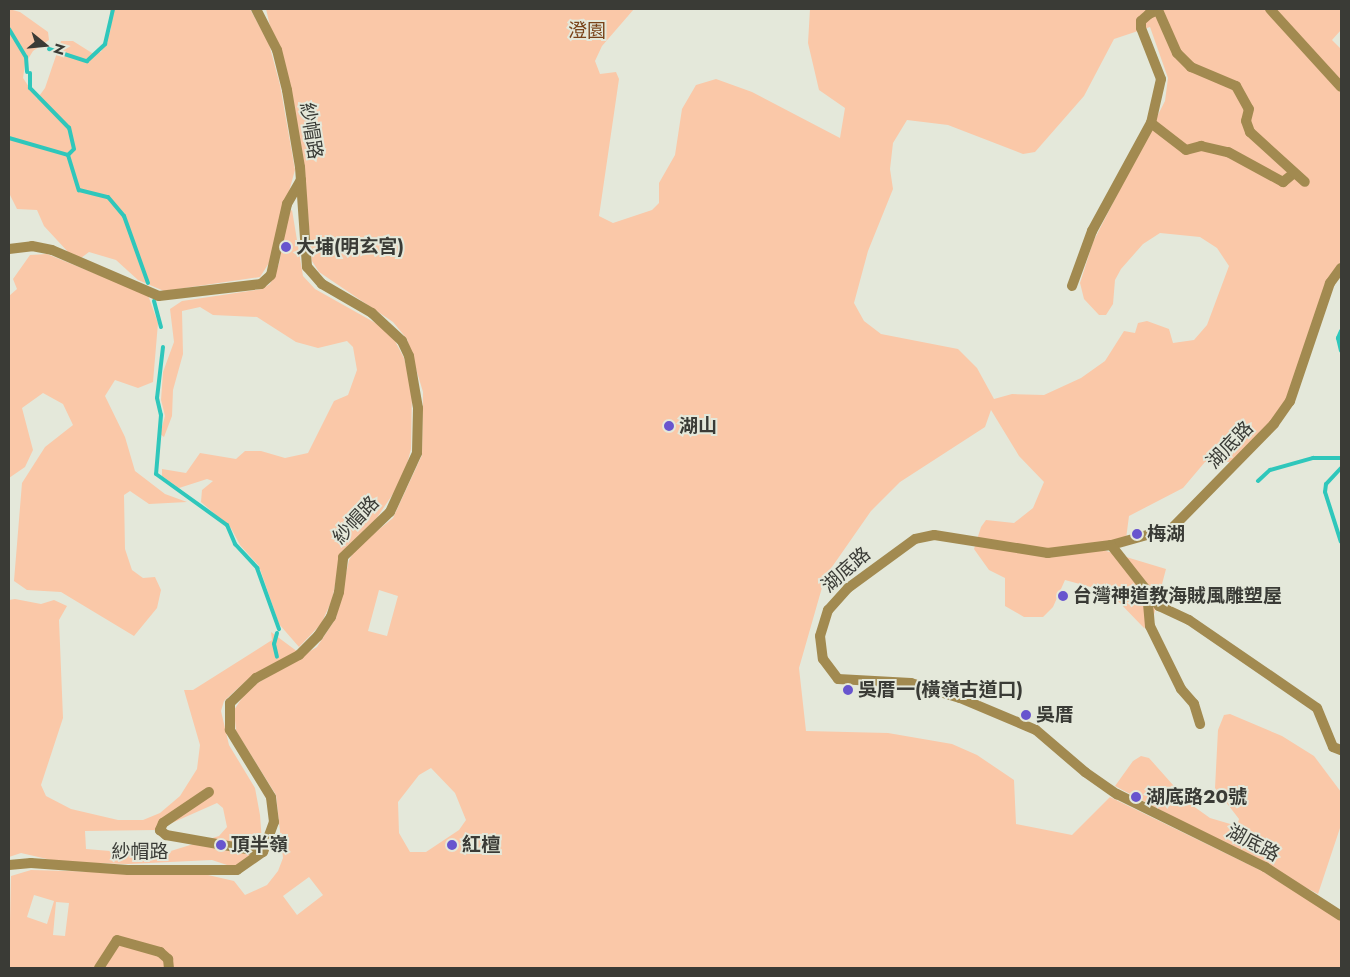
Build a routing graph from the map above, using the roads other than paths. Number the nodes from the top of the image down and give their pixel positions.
1 (256, 9) edge
2 (1270, 9) edge
3 (1341, 87) edge
4 (1151, 123) junction
5 (1294, 173) junction
6 (301, 180) junction
7 (1305, 182) dead end
8 (9, 248) edge
9 (1341, 268) edge
10 (1072, 286) dead end
11 (1111, 545) junction
12 (1147, 592) junction
13 (1200, 724) dead end
14 (1341, 750) edge
15 (209, 792) dead end
16 (263, 852) junction
17 (9, 864) edge
18 (1341, 916) edge
19 (99, 968) edge
20 (170, 968) edge

1 - 6 street, 紗帽路
2 - 3 street
4 - 5 street
4 - 5 street
4 - 10 street
5 - 7 street
6 - 8 street
6 - 16 street, 紗帽路
9 - 11 street, 湖底路
11 - 12 street
11 - 18 street, 湖底路
12 - 13 street
12 - 14 street
15 - 16 street
16 - 17 street, 紗帽路
19 - 20 street

